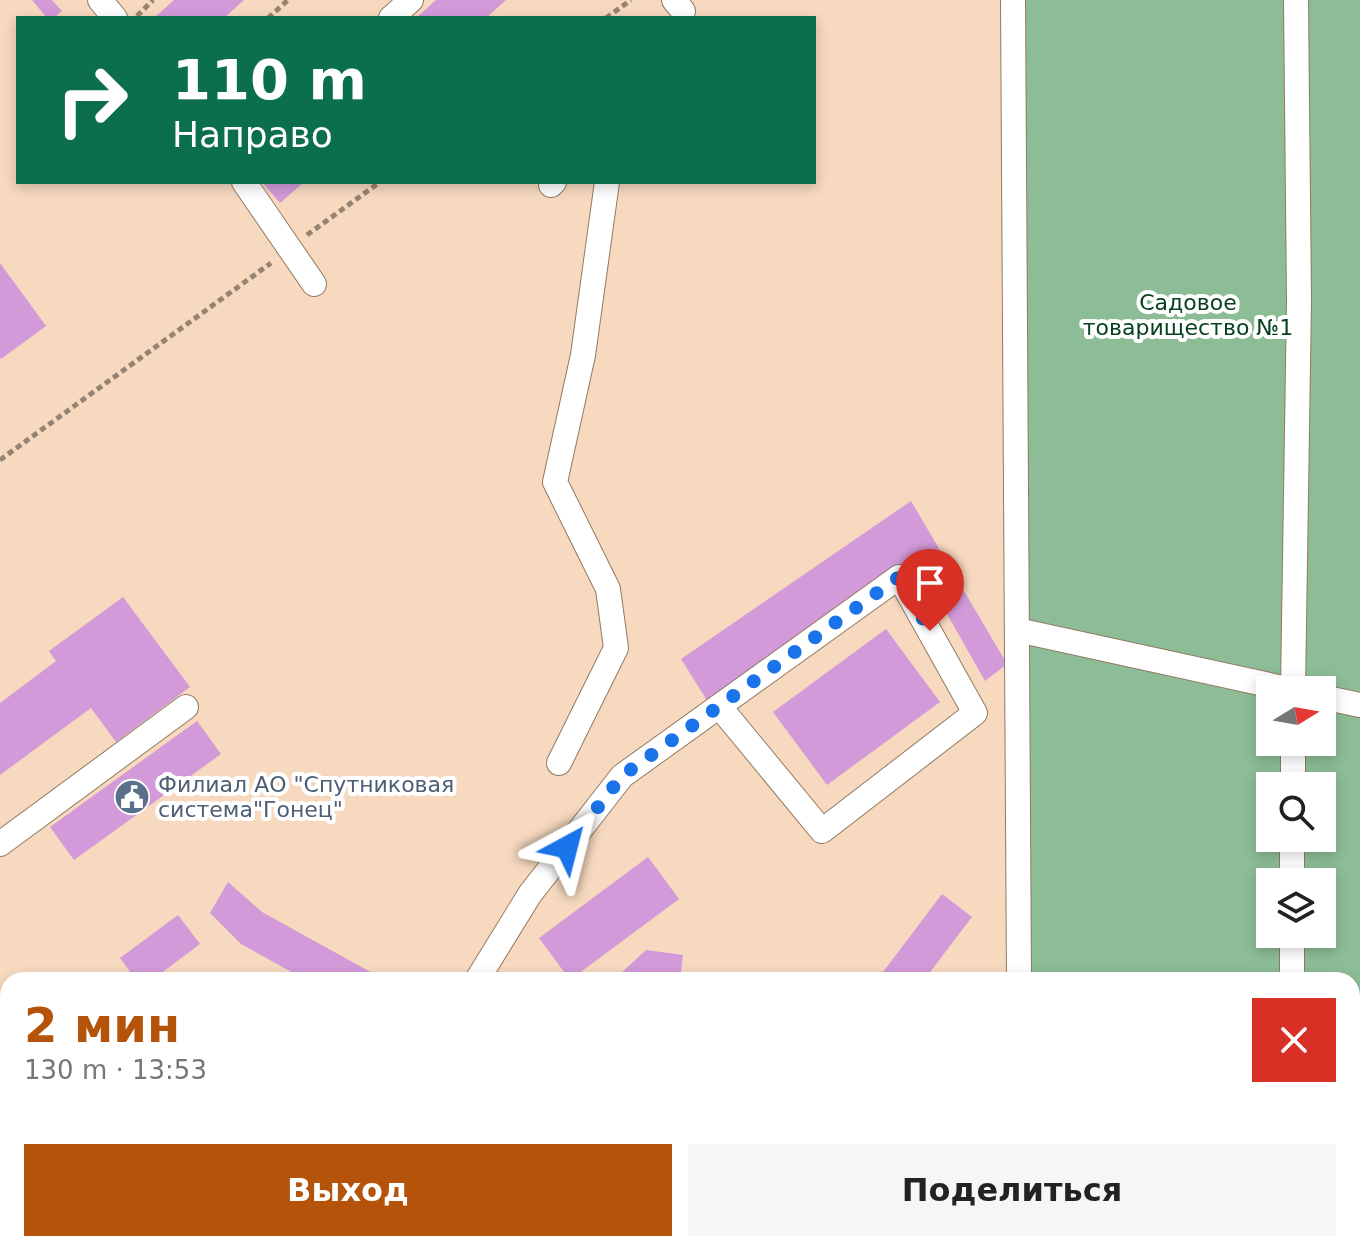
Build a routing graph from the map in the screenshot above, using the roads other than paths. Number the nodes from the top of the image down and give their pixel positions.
1 (100, 0) edge
2 (411, 0) edge
3 (1013, 0) edge
4 (1296, 0) edge
5 (113, 16) edge
6 (393, 16) edge
7 (245, 184) edge
8 (607, 184) edge
9 (314, 284) dead end
10 (1017, 630) junction
11 (1292, 676) edge
12 (1256, 682) edge
13 (1336, 700) edge
14 (1360, 705) edge
15 (719, 706) junction
16 (186, 707) dead end
17 (559, 763) dead end
18 (0, 844) edge
19 (1292, 948) edge
20 (482, 972) edge
21 (1019, 972) edge
22 (1292, 972) edge

1 - 5 street
2 - 6 street
3 - 10 street
4 - 11 street
7 - 9 street
8 - 17 street
10 - 12 street
10 - 21 street
13 - 14 street
15 - 15 street
15 - 20 street
16 - 18 street
19 - 22 street

